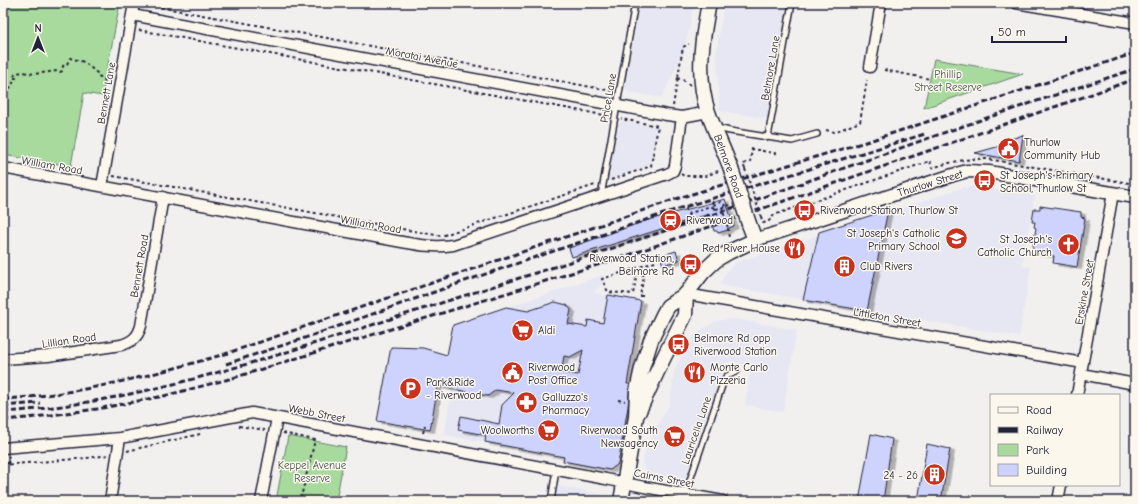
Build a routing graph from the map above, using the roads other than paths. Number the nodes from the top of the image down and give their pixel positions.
1 (134, 3) edge
2 (635, 3) edge
3 (709, 3) edge
4 (792, 3) edge
5 (881, 3) edge
6 (1016, 3) edge
7 (132, 15) junction
8 (1135, 23) edge
9 (870, 67) dead end
10 (617, 106) junction
11 (708, 112) junction
12 (682, 118) junction
13 (714, 127) junction
14 (818, 134) dead end
15 (768, 137) junction
16 (3, 168) edge
17 (102, 186) junction
18 (1113, 194) junction
19 (601, 196) junction
20 (163, 197) junction
21 (1135, 197) edge
22 (755, 240) junction
23 (686, 294) junction
24 (136, 337) joint
25 (3, 360) edge
26 (1083, 363) junction
27 (737, 371) dead end
28 (1081, 374) junction
29 (1135, 384) edge
30 (1077, 394) edge
31 (636, 417) junction
32 (277, 418) junction
33 (120, 438) junction
34 (3, 448) edge
35 (556, 470) junction
36 (624, 483) junction
37 (1061, 486) edge
38 (682, 498) edge
39 (110, 501) edge
40 (261, 501) edge
41 (551, 501) edge
42 (621, 501) edge
43 (723, 501) edge
44 (1058, 501) edge

1 - 7 street, Bennett Lane
2 - 10 lane, Price Lane
3 - 11 main road, Belmore Road
4 - 15 lane, Belmore Lane
5 - 9 street
6 - 8 street
7 - 10 street, Morotai Avenue
7 - 17 street, Bennett Lane
10 - 12 street, Morotai Avenue
10 - 19 lane, Price Lane
11 - 12 street, Morotai Avenue
11 - 13 main road, Belmore Road
12 - 19 street, William Road
13 - 15 lane
13 - 22 main road, Belmore Road, bridge
14 - 15 lane
16 - 17 street, William Road
17 - 20 street, William Road
18 - 21 street, Thurlow Street
18 - 22 street, Thurlow Street
18 - 26 street, Erskine Street
19 - 20 street, William Road
20 - 24 street, Bennett Road
22 - 23 main road
23 - 26 street, Littleton Street
23 - 31 main road
23 - 31 main road
24 - 25 street, Lillian Road
26 - 28 street, Erskine Street
27 - 38 lane, Lauricella Lane
28 - 29 street
28 - 30 street, Erskine Street
31 - 36 main road
32 - 33 street, Webb Street
32 - 35 street, Webb Street
32 - 40 street
33 - 34 street, Webb Street
33 - 39 street
35 - 36 street, Webb Street
35 - 41 lane
36 - 38 street, Cairns Street
36 - 42 main road
37 - 44 street
38 - 43 street, Cairns Street

